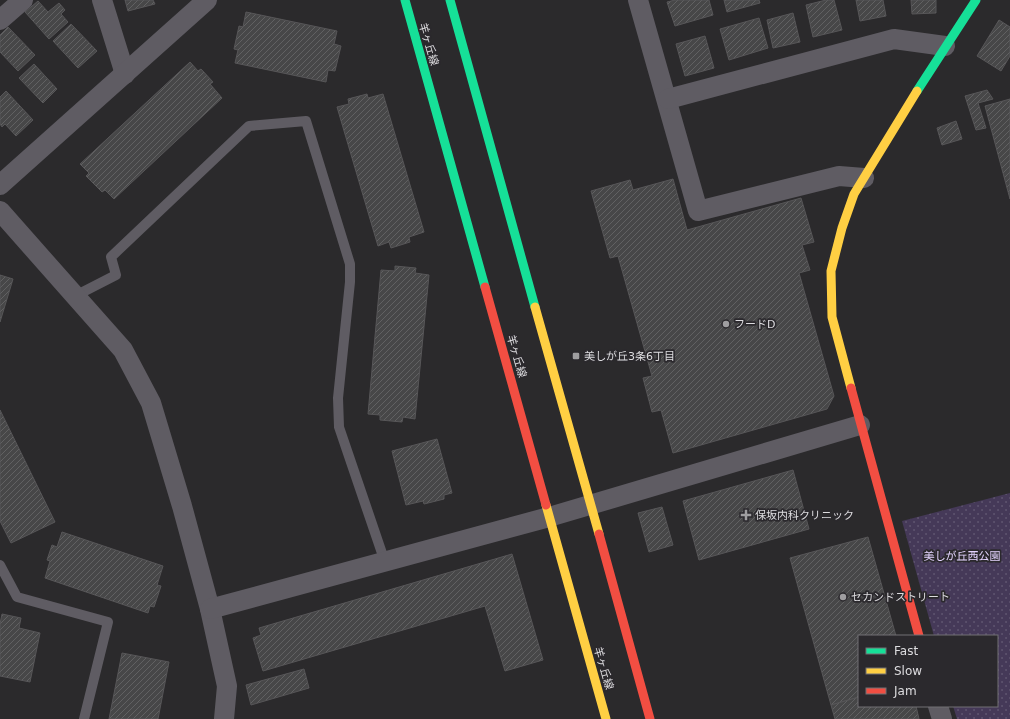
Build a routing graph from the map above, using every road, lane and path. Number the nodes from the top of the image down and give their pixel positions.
1 (23, 0) edge
2 (102, 0) edge
3 (207, 0) edge
4 (405, 0) edge
5 (450, 0) edge
6 (638, 0) edge
7 (976, 0) edge
8 (0, 20) edge
9 (945, 46) junction
10 (125, 74) junction
11 (668, 99) junction
12 (864, 178) junction
13 (0, 186) edge
14 (0, 211) edge
15 (75, 296) junction
16 (860, 425) junction
17 (590, 505) junction
18 (549, 517) junction
19 (385, 562) junction
20 (0, 565) edge
21 (210, 609) junction
22 (919, 635) edge
23 (938, 707) edge
24 (84, 719) edge
25 (224, 719) edge
26 (606, 719) edge
27 (650, 719) edge
28 (942, 719) edge

1 - 8 street
2 - 10 street
3 - 10 street
4 - 18 main road, 羊ヶ丘線
5 - 17 main road
6 - 11 street
7 - 9 main road
9 - 11 street
9 - 12 main road
10 - 13 street
11 - 12 street
12 - 16 main road
14 - 15 street
15 - 19 lane
15 - 21 street
16 - 17 street
16 - 22 main road
17 - 18 street
17 - 27 main road
18 - 19 street
18 - 26 main road, 羊ヶ丘線
19 - 21 street
20 - 24 lane
21 - 25 street
23 - 28 street

